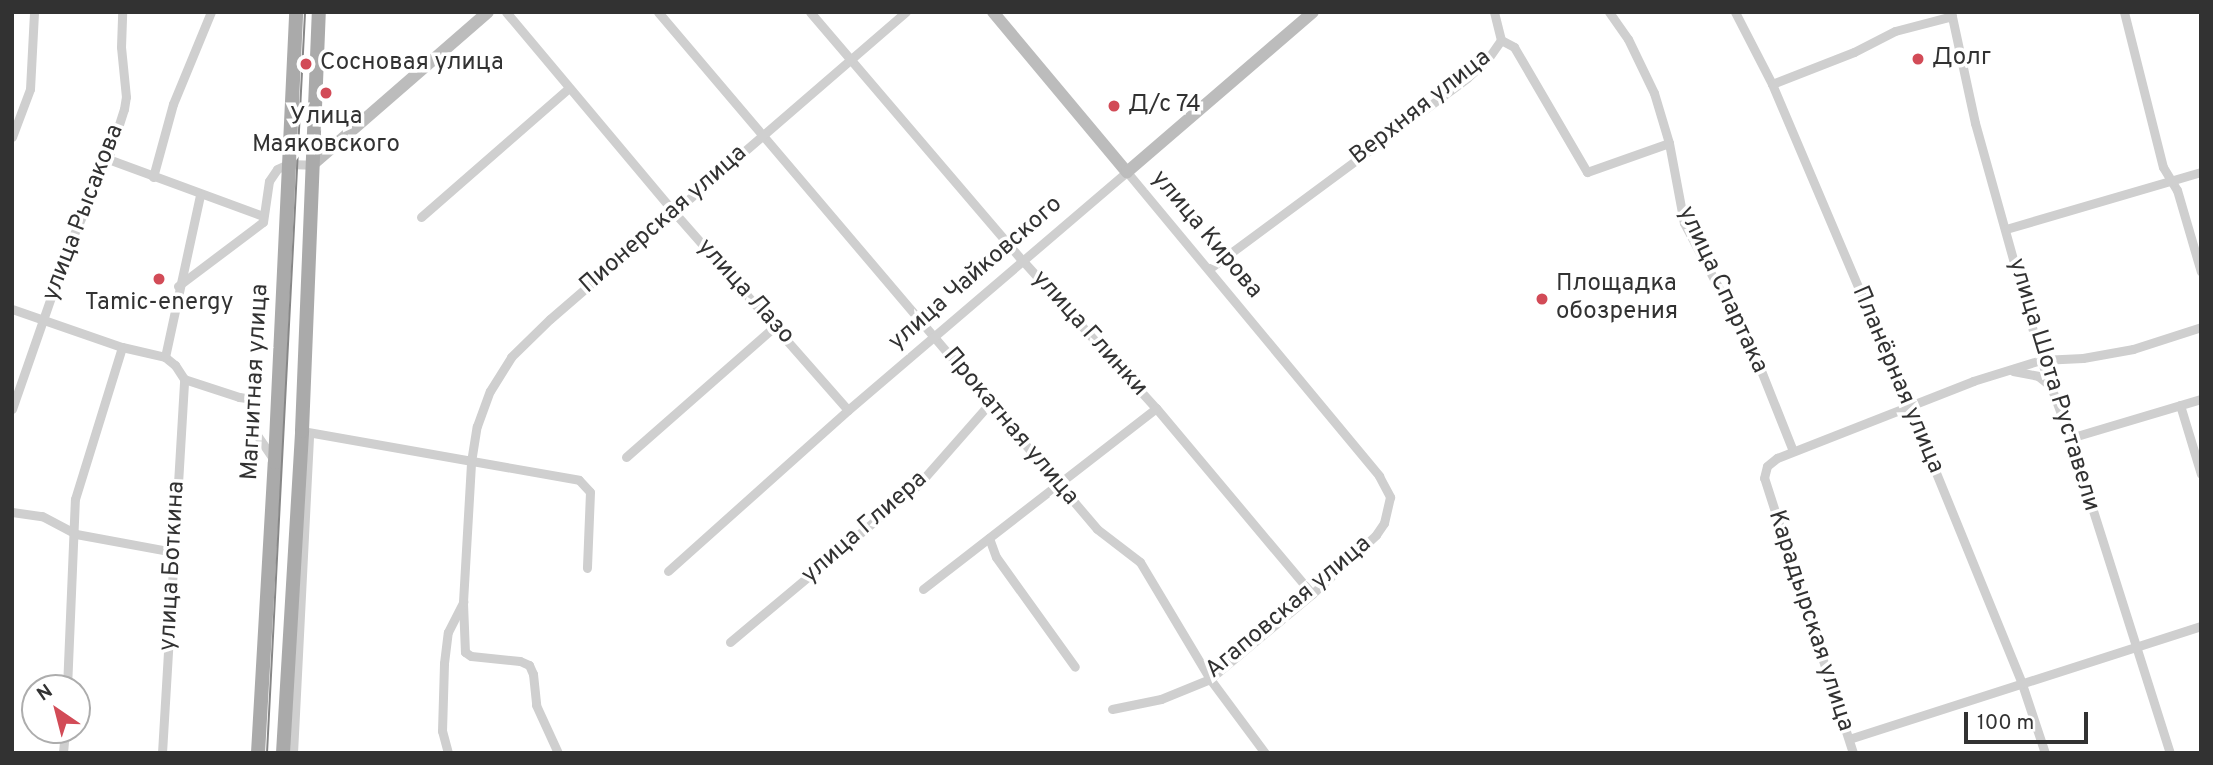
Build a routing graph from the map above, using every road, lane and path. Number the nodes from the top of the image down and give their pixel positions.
1 (34, 12) edge
2 (122, 12) edge
3 (211, 12) edge
4 (296, 12) edge
5 (319, 12) edge
6 (488, 12) edge
7 (506, 12) edge
8 (658, 12) edge
9 (810, 12) edge
10 (906, 12) edge
11 (993, 12) edge
12 (1314, 12) edge
13 (1494, 12) edge
14 (1609, 12) edge
15 (1735, 12) edge
16 (2124, 12) edge
17 (1952, 14) edge
18 (1501, 40) junction
19 (849, 59) junction
20 (1772, 84) junction
21 (569, 88) junction
22 (763, 135) junction
23 (12, 137) edge
24 (1669, 143) junction
25 (108, 159) junction
26 (288, 164) junction
27 (312, 165) junction
28 (1127, 172) junction
29 (2201, 172) edge
30 (153, 177) junction
31 (2171, 179) junction
32 (200, 195) junction
33 (673, 211) junction
34 (263, 216) junction
35 (421, 217) dead end
36 (2006, 229) junction
37 (1023, 261) junction
38 (1209, 269) junction
39 (2201, 272) edge
40 (178, 286) junction
41 (12, 309) edge
42 (44, 319) junction
43 (775, 326) junction
44 (2201, 327) edge
45 (934, 337) junction
46 (122, 347) junction
47 (165, 357) junction
48 (2041, 360) junction
49 (2008, 371) junction
50 (184, 379) junction
51 (2051, 386) junction
52 (2201, 399) edge
53 (990, 403) junction
54 (2180, 405) junction
55 (1156, 408) junction
56 (12, 409) edge
57 (1910, 409) junction
58 (848, 410) junction
59 (305, 431) junction
60 (2070, 438) junction
61 (1793, 451) junction
62 (626, 457) dead end
63 (275, 462) junction
64 (471, 463) junction
65 (2201, 474) edge
66 (1059, 484) junction
67 (1386, 486) joint
68 (12, 512) edge
69 (76, 534) junction
70 (989, 538) junction
71 (174, 552) junction
72 (587, 568) dead end
73 (668, 571) dead end
74 (923, 589) dead end
75 (1312, 594) junction
76 (463, 601) junction
77 (2201, 626) edge
78 (730, 642) dead end
79 (2135, 647) junction
80 (1075, 667) dead end
81 (68, 674) edge
82 (1210, 679) junction
83 (2022, 684) junction
84 (1112, 709) dead end
85 (1849, 739) junction
86 (162, 753) edge
87 (258, 753) edge
88 (283, 753) edge
89 (293, 753) edge
90 (448, 753) edge
91 (558, 753) edge
92 (1265, 753) edge
93 (1853, 753) edge
94 (2045, 753) edge
95 (2170, 753) edge

1 - 23 street
2 - 25 street, улица Рысакова
3 - 30 street
4 - 26 main road, Магнитная улица
5 - 27 main road, Магнитная улица
6 - 27 main road
7 - 21 street, улица Лазо
8 - 22 street, Прокатная улица
9 - 19 street, улица Глинки
10 - 19 street, Пионерская улица
11 - 28 main road, улица Кирова
12 - 28 main road, улица Чайковского
13 - 18 street
14 - 24 street, улица Спартака
15 - 20 street, Планёрная улица
16 - 31 street
17 - 20 street
17 - 36 street, улица Шота Руставели
18 - 24 street, Верхняя улица
18 - 38 street, Верхняя улица
19 - 22 street, Пионерская улица
19 - 37 street, улица Глинки
20 - 57 street, Планёрная улица
21 - 33 street, улица Лазо
21 - 35 street
22 - 33 street, Пионерская улица
22 - 45 street, Прокатная улица
24 - 61 street, улица Спартака
25 - 30 street
25 - 42 street, улица Рысакова
26 - 27 street
26 - 34 street
26 - 63 main road, Магнитная улица
27 - 59 main road, Магнитная улица
28 - 37 street, улица Чайковского
28 - 38 street, улица Кирова
29 - 31 street
30 - 32 street
31 - 36 street
31 - 39 street
32 - 34 street
32 - 40 street
33 - 43 street, улица Лазо
33 - 64 street, Пионерская улица
34 - 40 street
36 - 48 street, улица Шота Руставели
37 - 45 street, улица Чайковского
37 - 55 street, улица Глинки
38 - 67 street, улица Кирова
40 - 47 street
41 - 42 street
42 - 46 street
42 - 56 street, улица Рысакова
43 - 58 street, улица Лазо
43 - 62 street
44 - 48 street
45 - 53 street, Прокатная улица
45 - 58 street, улица Чайковского
46 - 47 street
46 - 69 street
47 - 50 street
48 - 49 street
48 - 51 street, улица Шота Руставели
49 - 51 street
49 - 57 street
50 - 63 street
50 - 71 street, улица Боткина
51 - 60 street, улица Шота Руставели
52 - 54 street
53 - 66 street, Прокатная улица
53 - 78 street, улица Глиера
54 - 60 street
54 - 65 street
55 - 66 street
55 - 75 street, улица Глинки
57 - 61 street
57 - 83 street, Планёрная улица
58 - 73 street, улица Чайковского
59 - 64 street
59 - 88 main road, Магнитная улица
59 - 89 street
60 - 79 street, улица Шота Руставели
61 - 85 street, Карадырская улица
63 - 87 main road, Магнитная улица
64 - 72 street
64 - 76 street, Пионерская улица
66 - 70 street
66 - 82 street, Прокатная улица
67 - 75 street, Агаповская улица
68 - 69 street
69 - 71 street
69 - 81 street
70 - 74 street
70 - 80 street
71 - 86 street, улица Боткина
75 - 82 street, Агаповская улица
76 - 90 street
76 - 91 street, Пионерская улица
77 - 79 street
79 - 83 street
79 - 95 street, улица Шота Руставели
82 - 84 street, Агаповская улица
82 - 92 street, Прокатная улица
83 - 85 street
83 - 94 street, Планёрная улица
85 - 93 street, Карадырская улица

